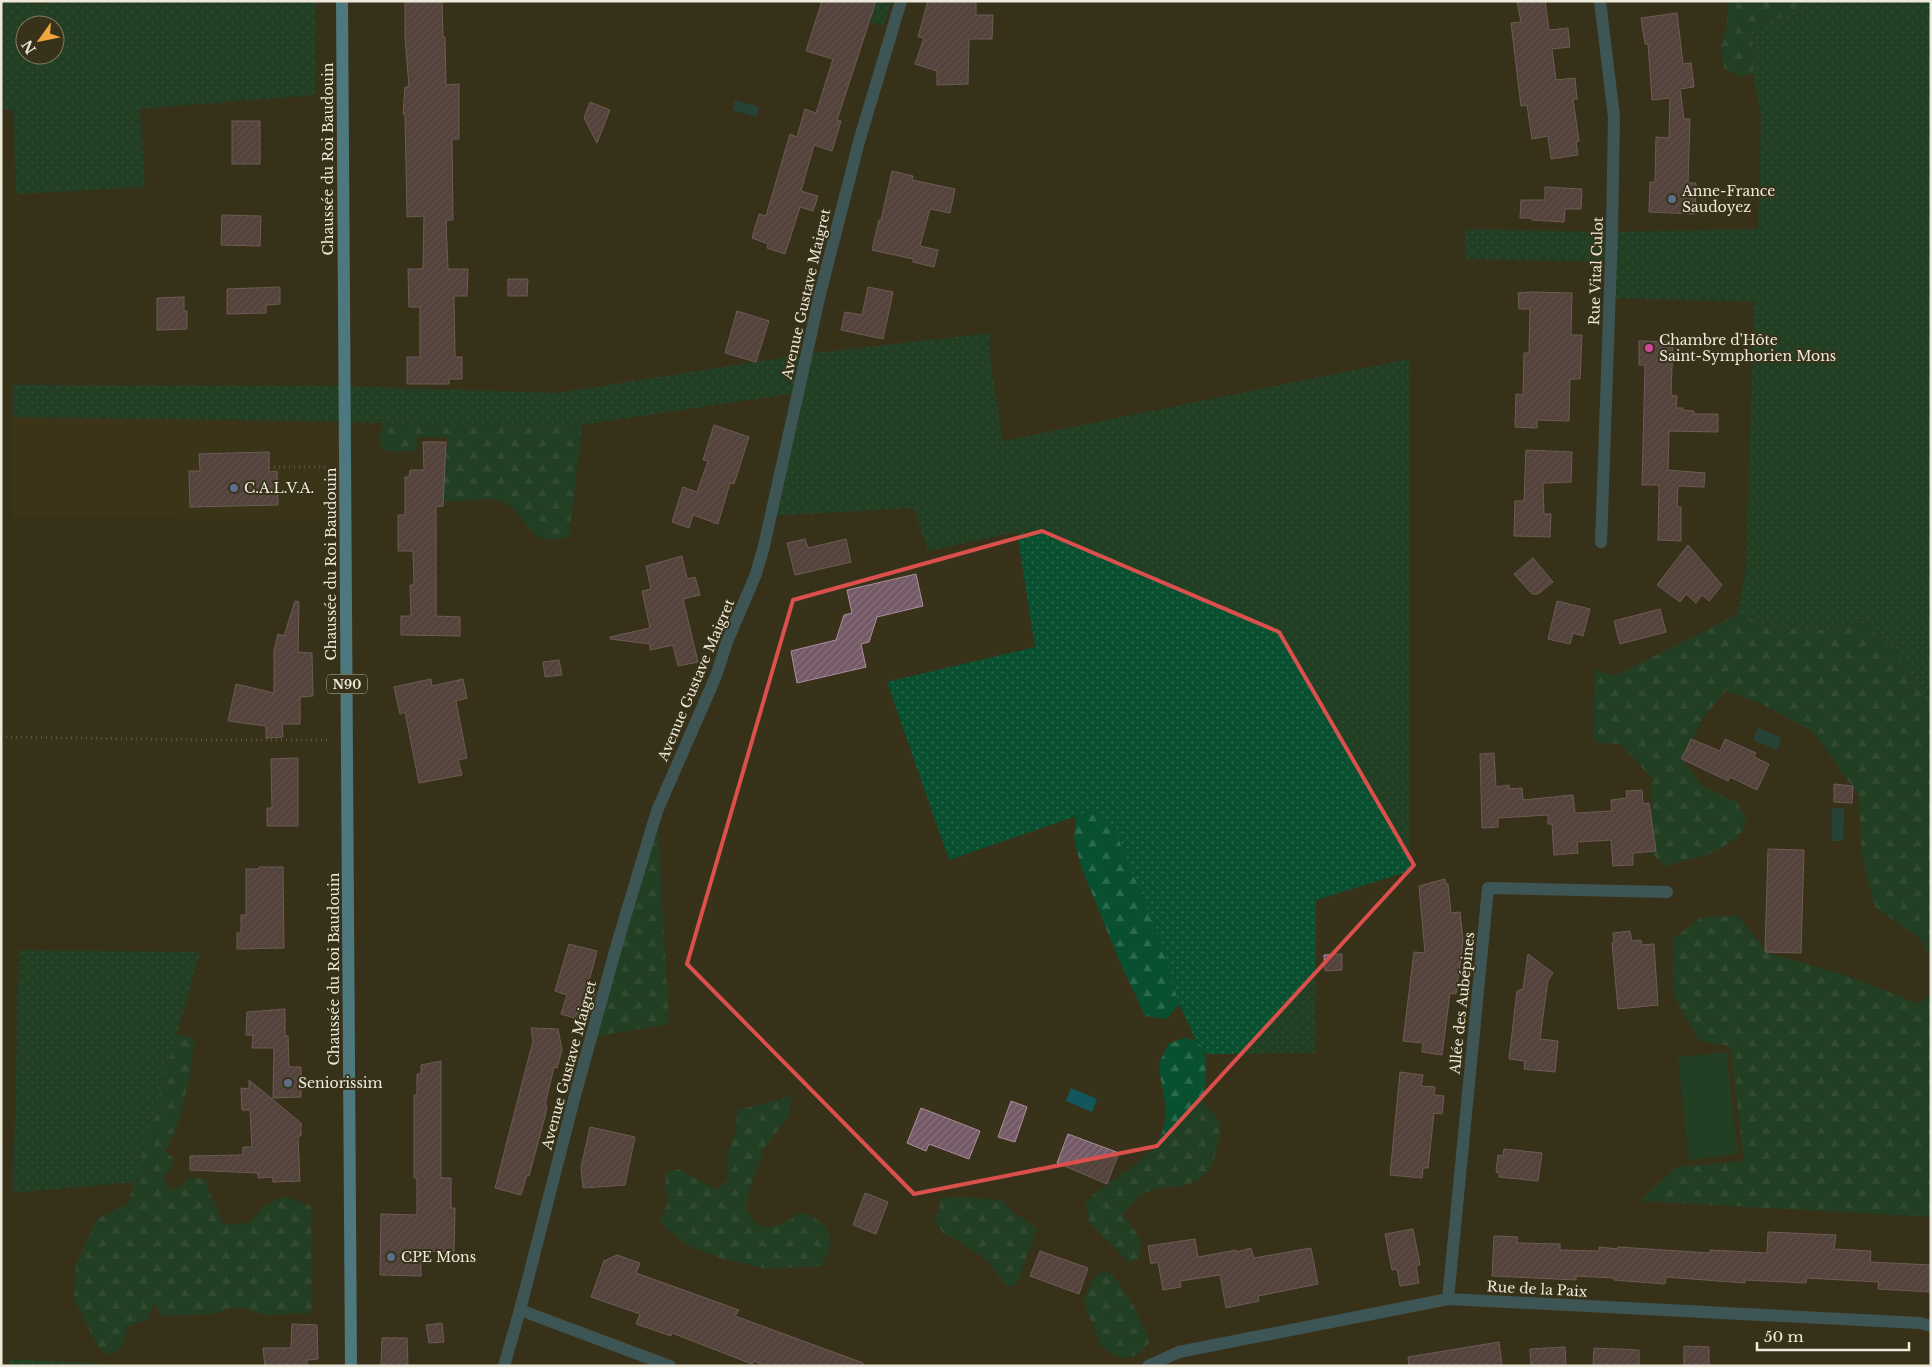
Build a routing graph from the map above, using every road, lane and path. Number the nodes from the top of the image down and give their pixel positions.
1 (342, 1) edge
2 (901, 1) edge
3 (1600, 1) edge
4 (269, 467) dead end
5 (345, 467) junction
6 (1601, 542) dead end
7 (1, 737) edge
8 (347, 740) junction
9 (1667, 892) dead end
10 (1448, 1299) junction
11 (520, 1310) junction
12 (1931, 1326) edge
13 (351, 1366) edge
14 (504, 1366) edge
15 (670, 1366) edge
16 (1148, 1366) edge

1 - 5 main road, Chaussée du Roi Baudouin / N90
2 - 11 street, Avenue Gustave Maigret
3 - 6 street, Rue Vital Culot
4 - 5 path
5 - 8 main road, Chaussée du Roi Baudouin / N90
7 - 8 path
8 - 13 main road, Chaussée du Roi Baudouin / N90
9 - 10 street, Allée des Aubépines
10 - 12 street, Rue de la Paix
10 - 16 street, Rue de la Paix
11 - 14 street, Avenue Gustave Maigret
11 - 15 street

